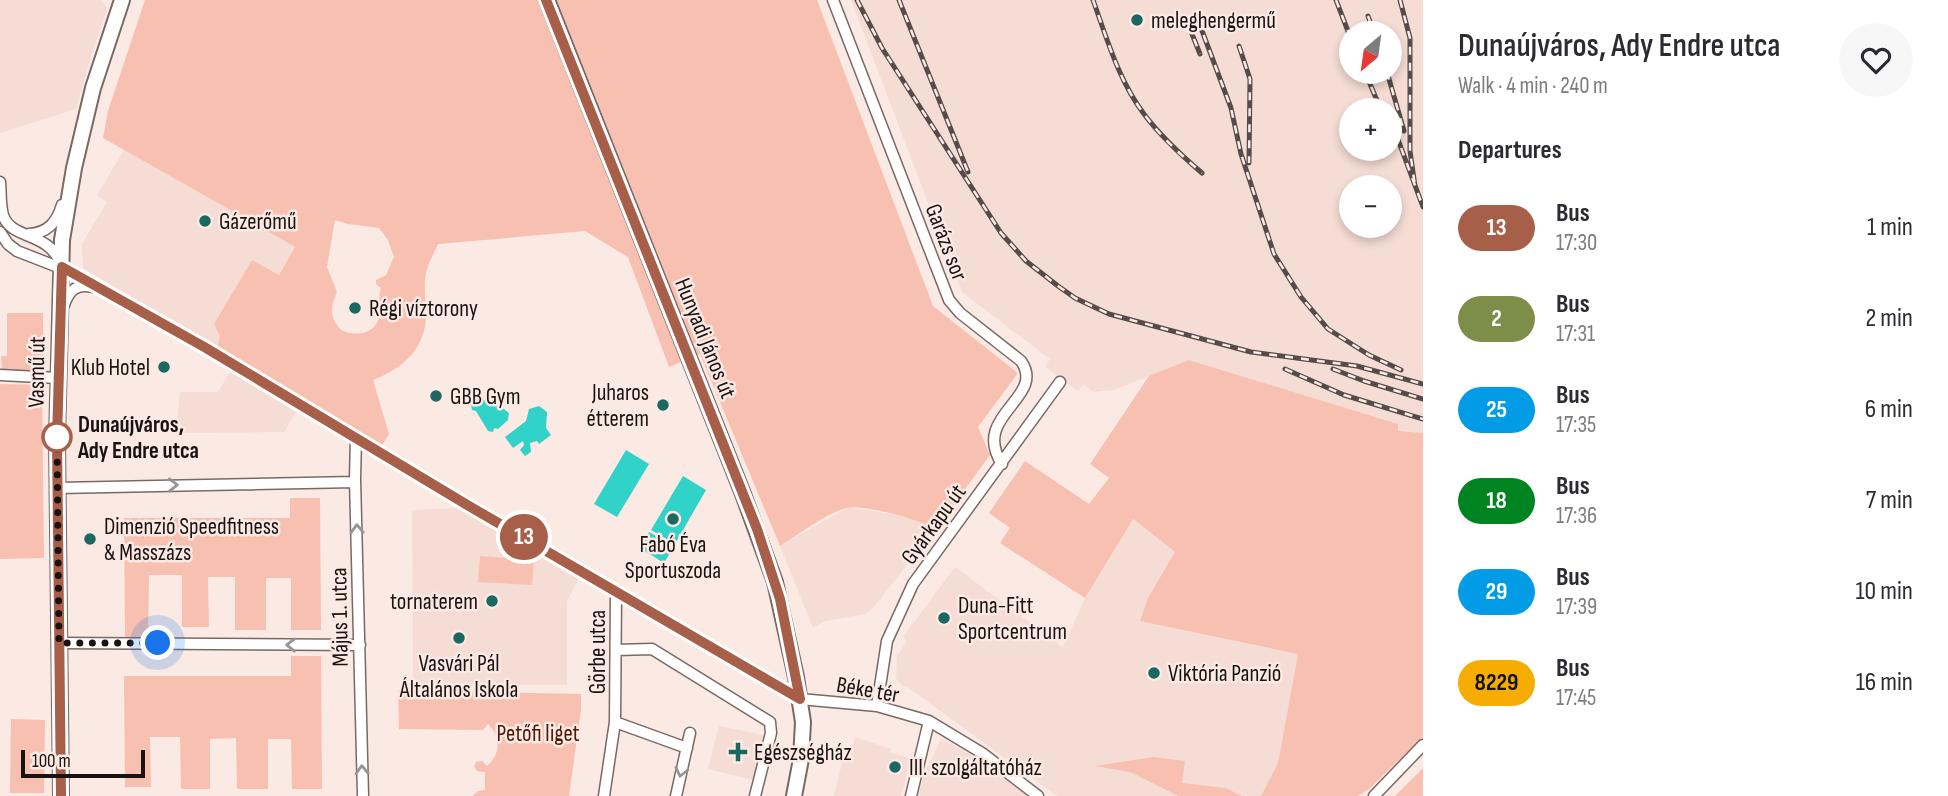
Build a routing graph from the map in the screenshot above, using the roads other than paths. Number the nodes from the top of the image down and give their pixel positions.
1 (122, 0) edge
2 (547, 0) edge
3 (833, 0) edge
4 (74, 168) junction
5 (0, 182) edge
6 (0, 232) edge
7 (27, 234) junction
8 (62, 267) junction
9 (105, 290) junction
10 (60, 316) junction
11 (0, 375) edge
12 (58, 378) junction
13 (1060, 382) dead end
14 (356, 437) junction
15 (1002, 464) junction
16 (355, 482) junction
17 (58, 488) junction
18 (616, 592) junction
19 (59, 643) junction
20 (360, 645) junction
21 (616, 650) junction
22 (800, 699) junction
23 (877, 706) junction
24 (929, 721) junction
25 (615, 722) junction
26 (690, 733) dead end
27 (1423, 745) edge
28 (687, 748) junction
29 (61, 796) edge
30 (363, 796) edge
31 (604, 796) edge
32 (676, 796) edge
33 (755, 796) edge
34 (794, 796) edge
35 (911, 796) edge
36 (1038, 796) edge
37 (1374, 796) edge

1 - 4 street, Vasmű út
2 - 22 street, Hunyadi János út
3 - 15 street, Garázs sor
4 - 7 street
4 - 8 street, Vasmű út
5 - 7 street
6 - 8 street
7 - 8 street
8 - 9 street
8 - 10 street, Vasmű út
9 - 10 street
9 - 14 street
10 - 12 street, Vasmű út
11 - 12 street
12 - 17 street, Vasmű út
13 - 15 street, Gyárkapu út
14 - 16 street, Május 1. utca
14 - 18 street
15 - 23 street, Gyárkapu út
17 -> 16 street
20 -> 16 street, Május 1. utca
17 - 19 street, Vasmű út
18 - 21 street, Görbe utca
18 - 22 street
20 -> 19 street
19 - 29 street, Vasmű út
30 -> 20 street, Május 1. utca
21 - 25 street, Görbe utca
21 - 33 street
22 - 23 street, Béke tér
22 - 34 street, Hunyadi János út
23 - 24 street, Béke tér
24 - 35 street
24 - 36 street, Béke tér
25 - 28 street
25 - 31 street, Görbe utca
26 - 28 street
27 - 37 street
28 -> 32 street

